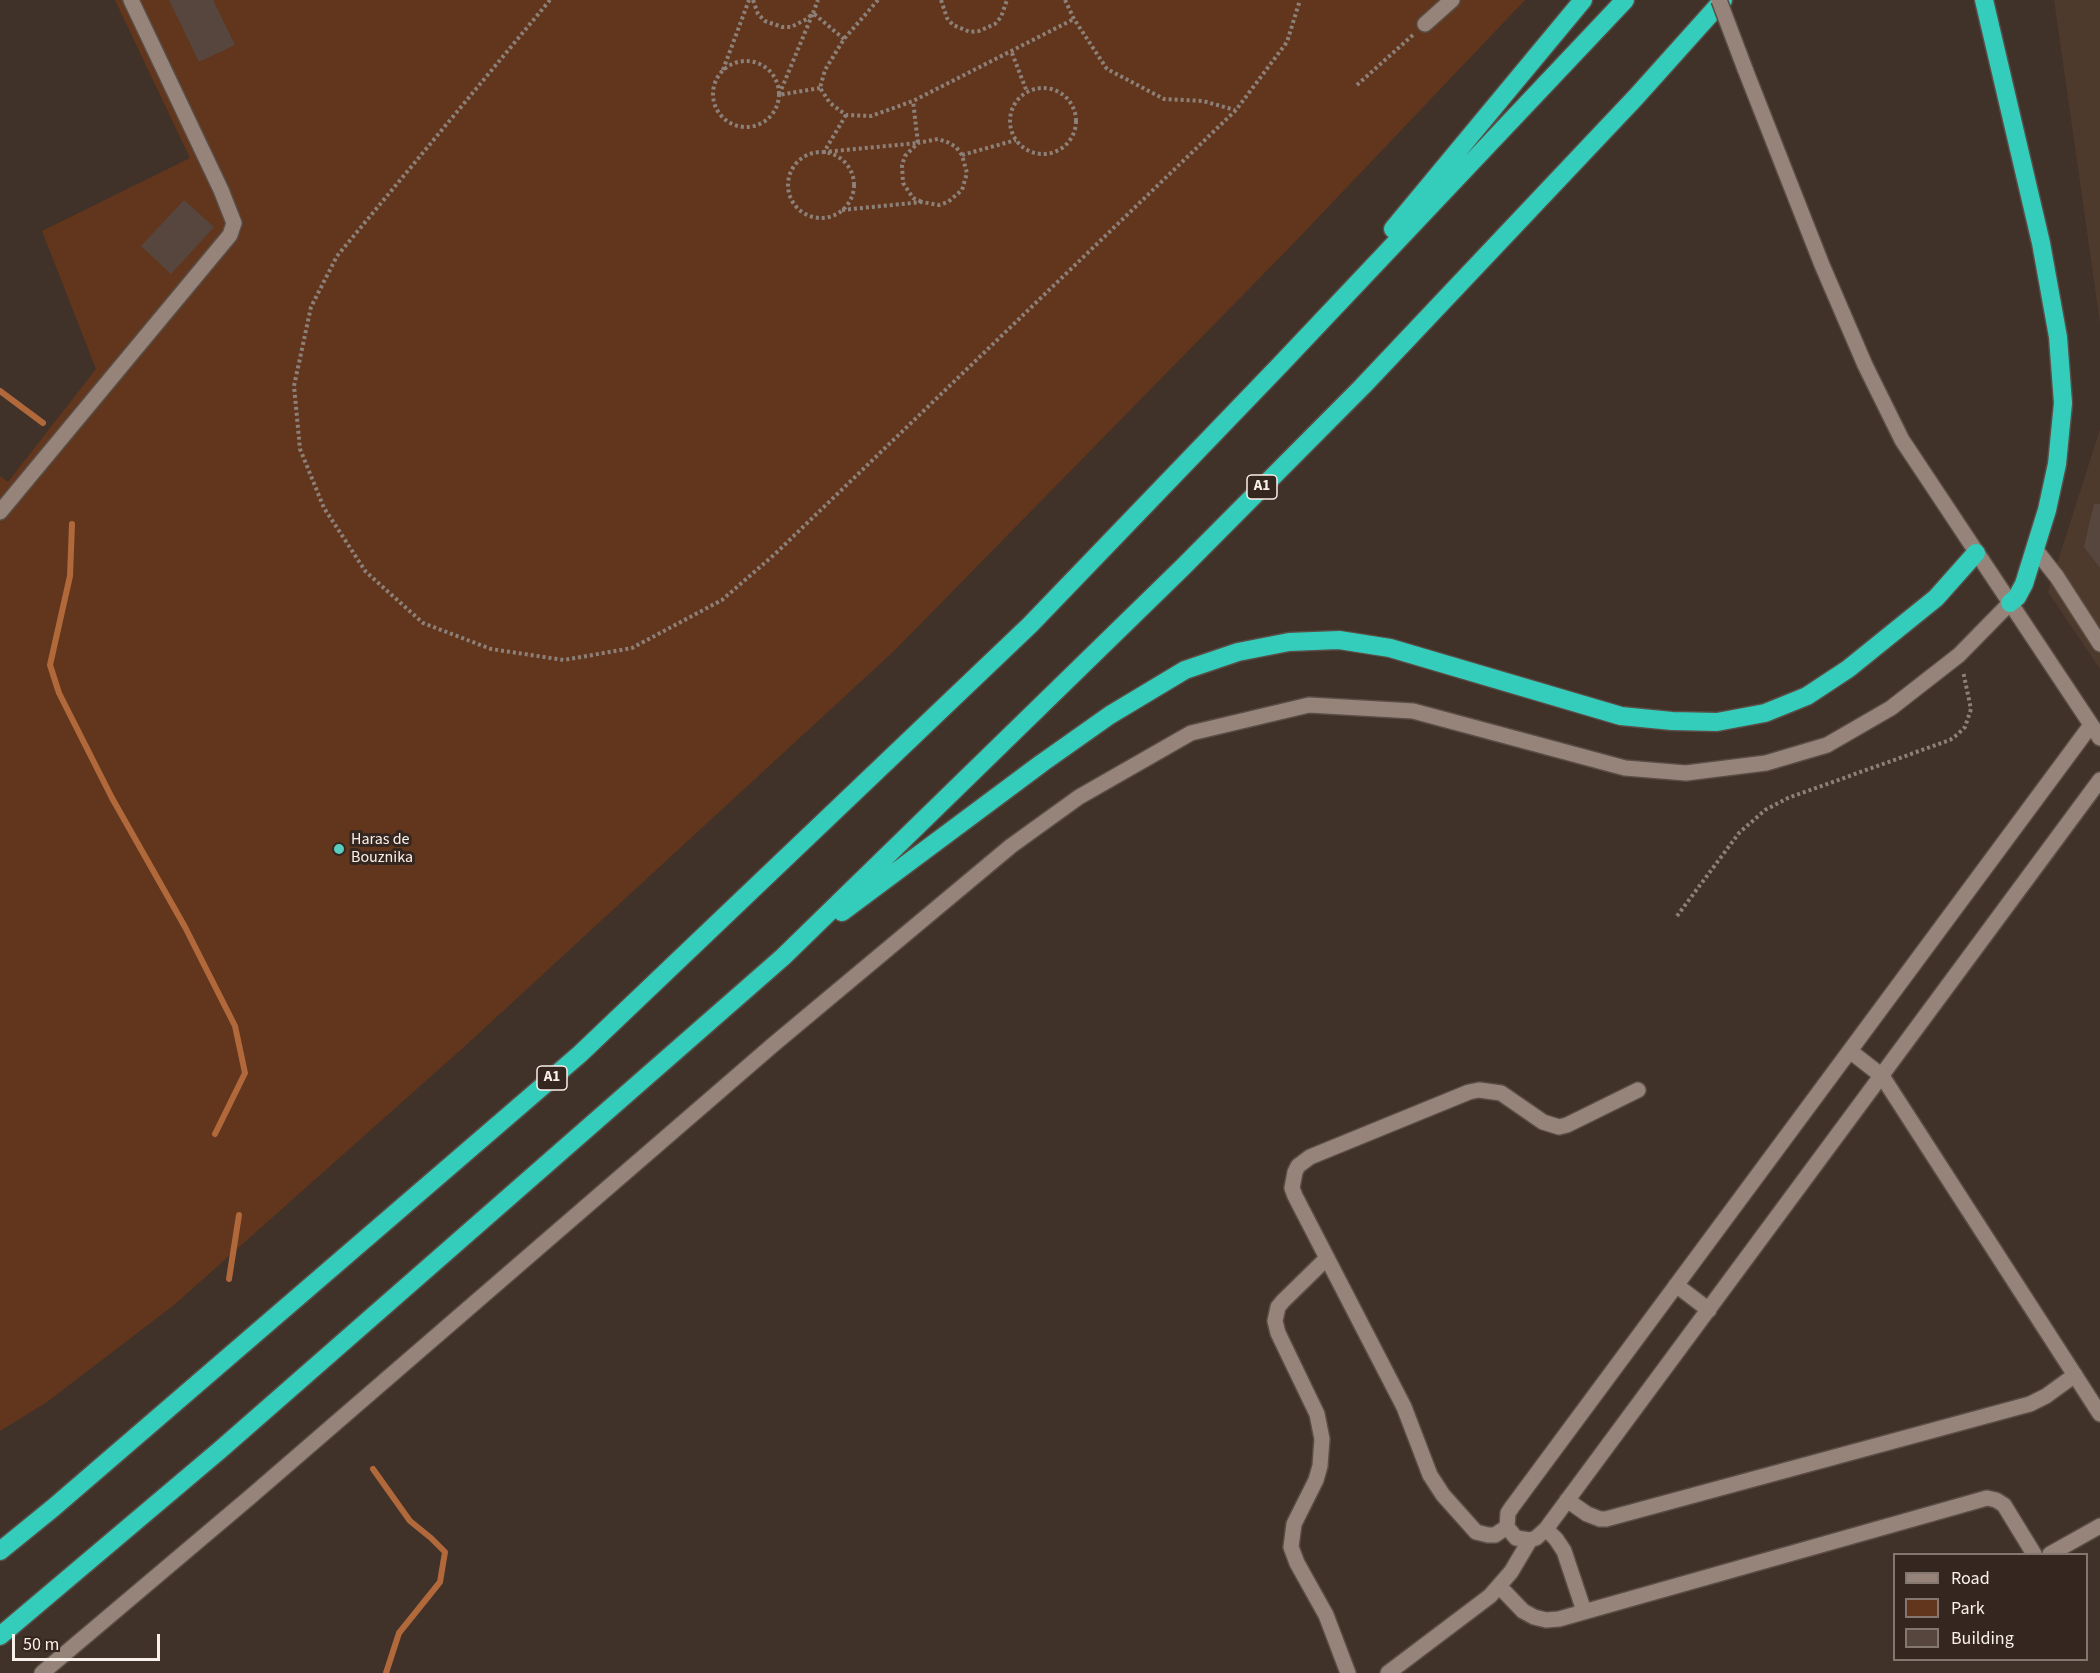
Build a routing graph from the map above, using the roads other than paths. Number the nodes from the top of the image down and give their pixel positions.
1 (131, 0) edge
2 (1452, 0) edge
3 (1583, 0) edge
4 (1625, 0) edge
5 (1721, 0) edge
6 (1984, 0) edge
7 (1425, 24) road end
8 (1281, 364) junction
9 (0, 512) edge
10 (2035, 549) junction
11 (1976, 553) junction
12 (2010, 603) junction
13 (2100, 644) edge
14 (2096, 732) edge
15 (2100, 780) edge
16 (783, 957) junction
17 (1850, 1051) junction
18 (1882, 1076) junction
19 (1638, 1090) dead end
20 (1327, 1258) junction
21 (1676, 1286) junction
22 (1709, 1310) junction
23 (2075, 1375) junction
24 (2100, 1414) edge
25 (1567, 1500) junction
26 (2100, 1526) edge
27 (1507, 1527) junction
28 (1546, 1529) junction
29 (1530, 1540) junction
30 (0, 1551) edge
31 (2033, 1553) edge
32 (2052, 1553) edge
33 (1500, 1587) junction
34 (1584, 1611) junction
35 (0, 1636) edge
36 (42, 1673) edge
37 (1348, 1673) edge
38 (1388, 1673) edge

1 - 9 street
2 - 7 street
3 - 8 highway
4 - 8 highway, A1
5 - 11 street, bridge
5 - 16 highway, A1
6 - 10 highway
8 - 30 highway, A1
10 - 12 highway
10 - 13 street
11 - 12 street
11 - 16 highway
12 - 14 street
12 - 36 street
14 - 17 street
15 - 18 street
16 - 35 highway, A1
17 - 18 street
17 - 21 street
18 - 22 street
18 - 23 street
19 - 20 street
20 - 27 street
20 - 37 street
21 - 22 street
21 - 27 street
22 - 25 street
23 - 24 street
23 - 25 street
25 - 28 street
26 - 32 street
27 - 29 street
28 - 29 street
28 - 34 street
29 - 33 street
31 - 34 street
33 - 34 street
33 - 38 street

